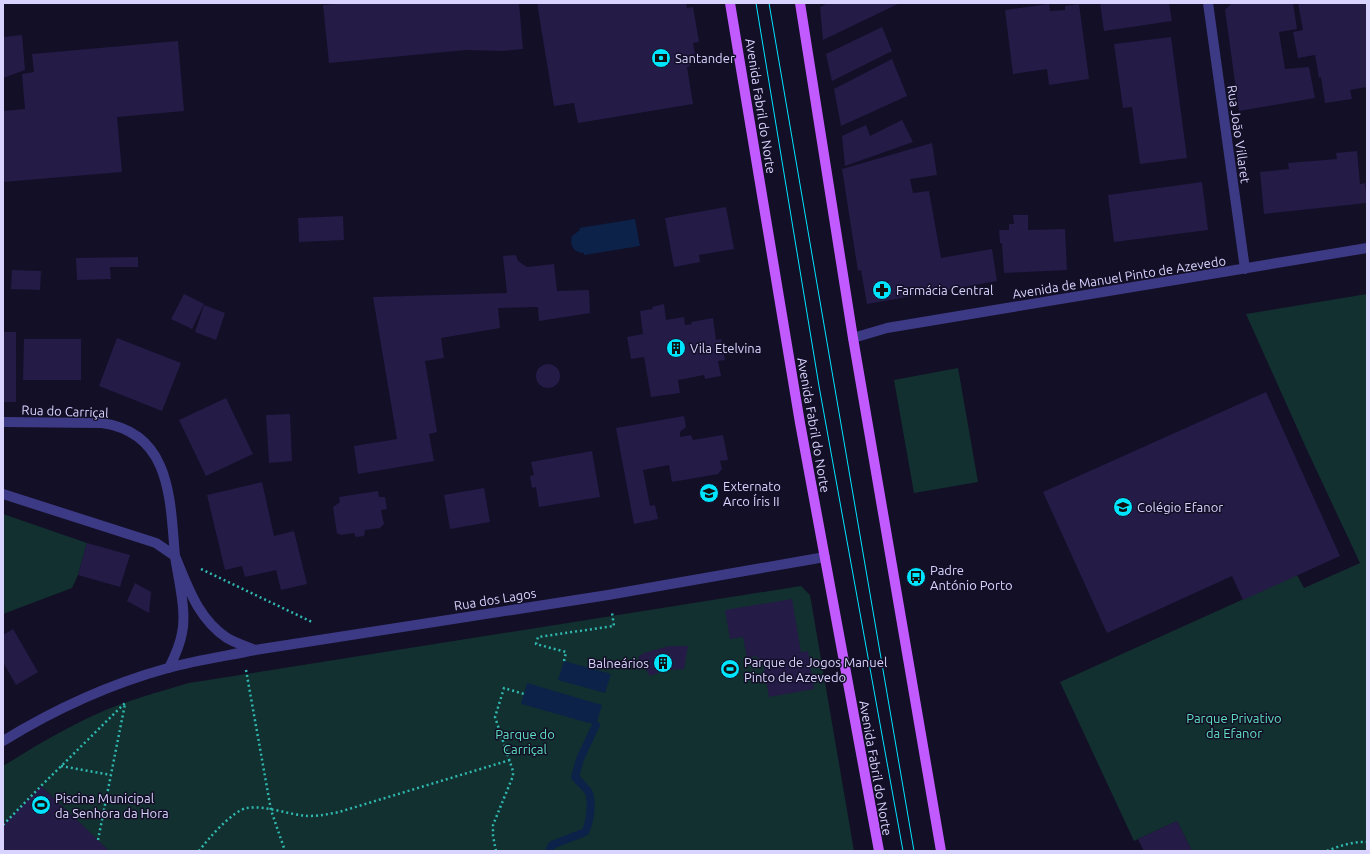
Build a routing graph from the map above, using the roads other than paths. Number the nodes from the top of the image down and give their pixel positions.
1 (730, 3) edge
2 (800, 3) edge
3 (1208, 3) edge
4 (1367, 248) edge
5 (1245, 269) junction
6 (852, 338) junction
7 (3, 422) edge
8 (3, 494) edge
9 (175, 556) junction
10 (825, 557) junction
11 (255, 650) junction
12 (169, 668) junction
13 (3, 741) edge
14 (878, 851) edge
15 (941, 851) edge

1 - 10 main road, Avenida Fabril do Norte
2 - 6 main road
3 - 5 street, Rua João Villaret
4 - 5 street, Avenida de Manuel Pinto de Azevedo
5 - 6 street, Avenida de Manuel Pinto de Azevedo
6 - 15 main road
7 - 9 street, Rua do Carriçal
8 - 9 street
9 - 11 street, Rua do Carriçal
9 - 12 street, Rua do Carriçal
10 - 11 street, Rua dos Lagos
10 - 14 main road, Avenida Fabril do Norte
11 - 12 street, Rua dos Lagos
12 - 13 street, Rua dos Lagos

